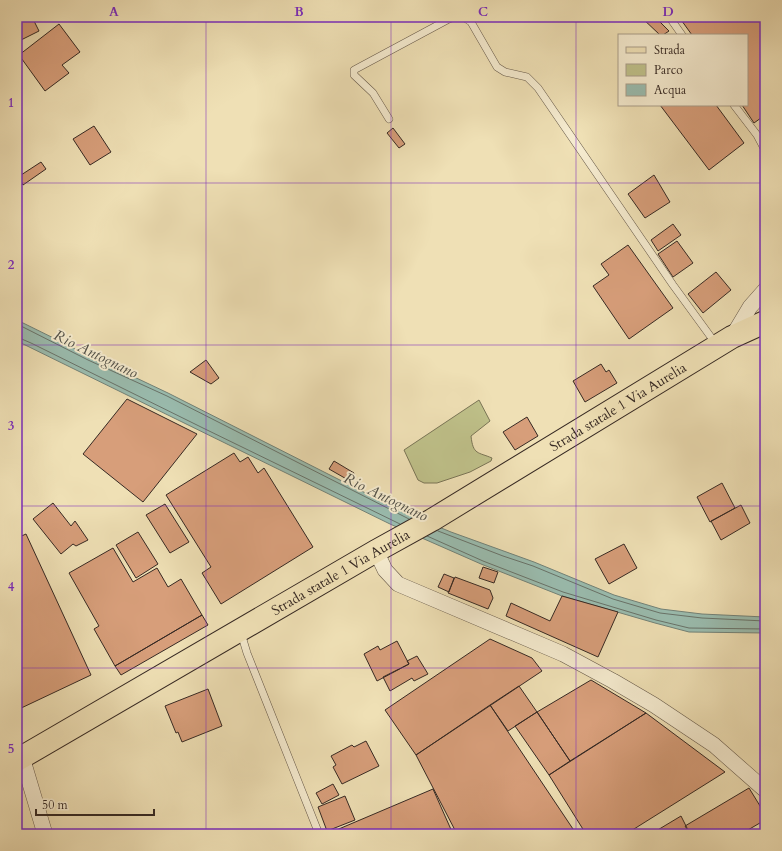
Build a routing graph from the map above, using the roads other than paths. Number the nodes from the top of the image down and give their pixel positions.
1 (456, 17) edge
2 (462, 17) edge
3 (670, 18) dead end
4 (681, 34) edge
5 (735, 106) edge
6 (389, 119) dead end
7 (765, 150) edge
8 (765, 290) edge
9 (765, 322) edge
10 (725, 341) junction
11 (380, 549) junction
12 (240, 630) junction
13 (19, 758) edge
14 (765, 790) edge
15 (45, 834) edge
16 (319, 834) edge

1 - 6 lane
2 - 10 lane
3 - 4 lane
5 - 7 lane
8 - 10 street
9 - 10 main road, Strada statale 1 Via Aurelia
10 - 11 main road, Strada statale 1 Via Aurelia
11 - 12 main road, Strada statale 1 Via Aurelia
11 - 14 street
12 - 13 main road, Strada statale 1 Via Aurelia
12 - 16 lane
13 - 15 street

